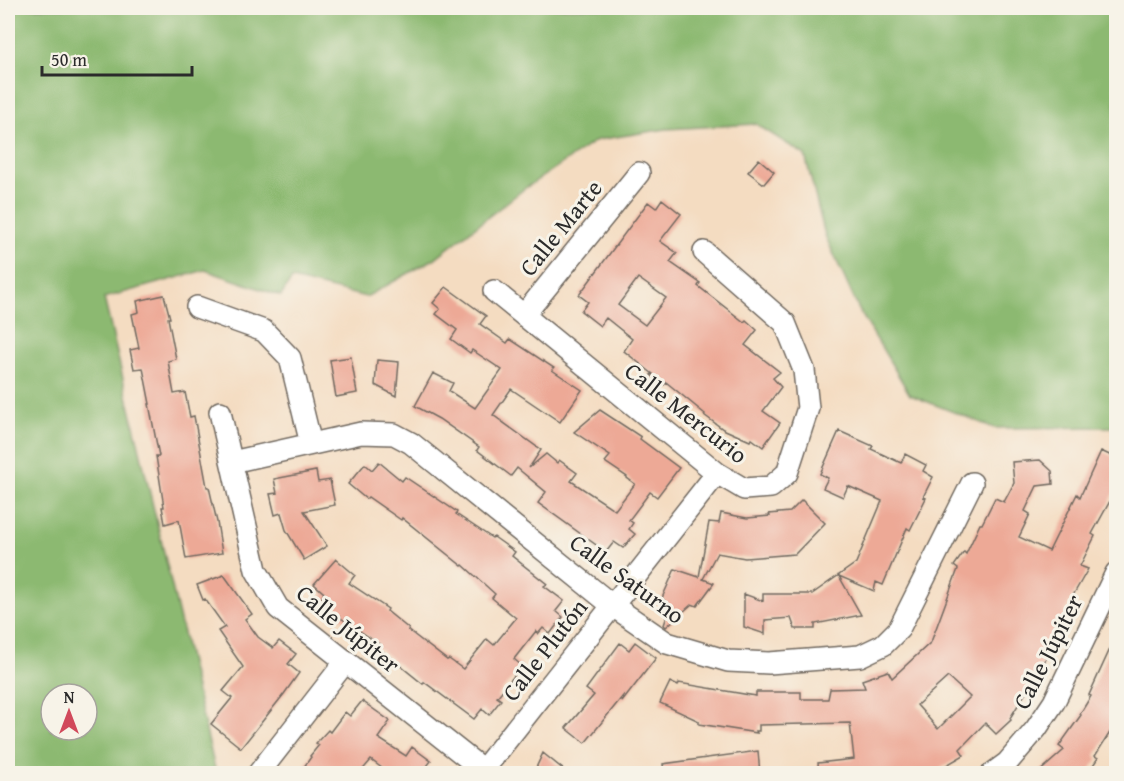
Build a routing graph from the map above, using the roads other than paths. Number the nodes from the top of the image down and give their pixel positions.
1 (639, 173) dead end
2 (704, 252) dead end
3 (494, 291) dead end
4 (197, 307) dead end
5 (524, 315) junction
6 (220, 412) dead end
7 (311, 444) junction
8 (232, 462) junction
9 (717, 473) junction
10 (972, 483) dead end
11 (1116, 573) edge
12 (613, 606) junction
13 (346, 661) junction
14 (483, 772) edge
15 (258, 774) edge
16 (992, 774) edge

1 - 5 street, Calle Marte
2 - 9 street, Calle Mercurio
3 - 5 street, Calle Mercurio
4 - 7 street
5 - 9 street, Calle Mercurio
6 - 8 street, Calle Júpiter
7 - 8 street, Calle Saturno
7 - 12 street, Calle Saturno
8 - 13 street, Calle Júpiter
9 - 12 street, Calle Plutón
10 - 12 street, Calle Saturno
11 - 16 street, Calle Júpiter
12 - 14 street, Calle Plutón
13 - 14 street, Calle Júpiter
13 - 15 street

